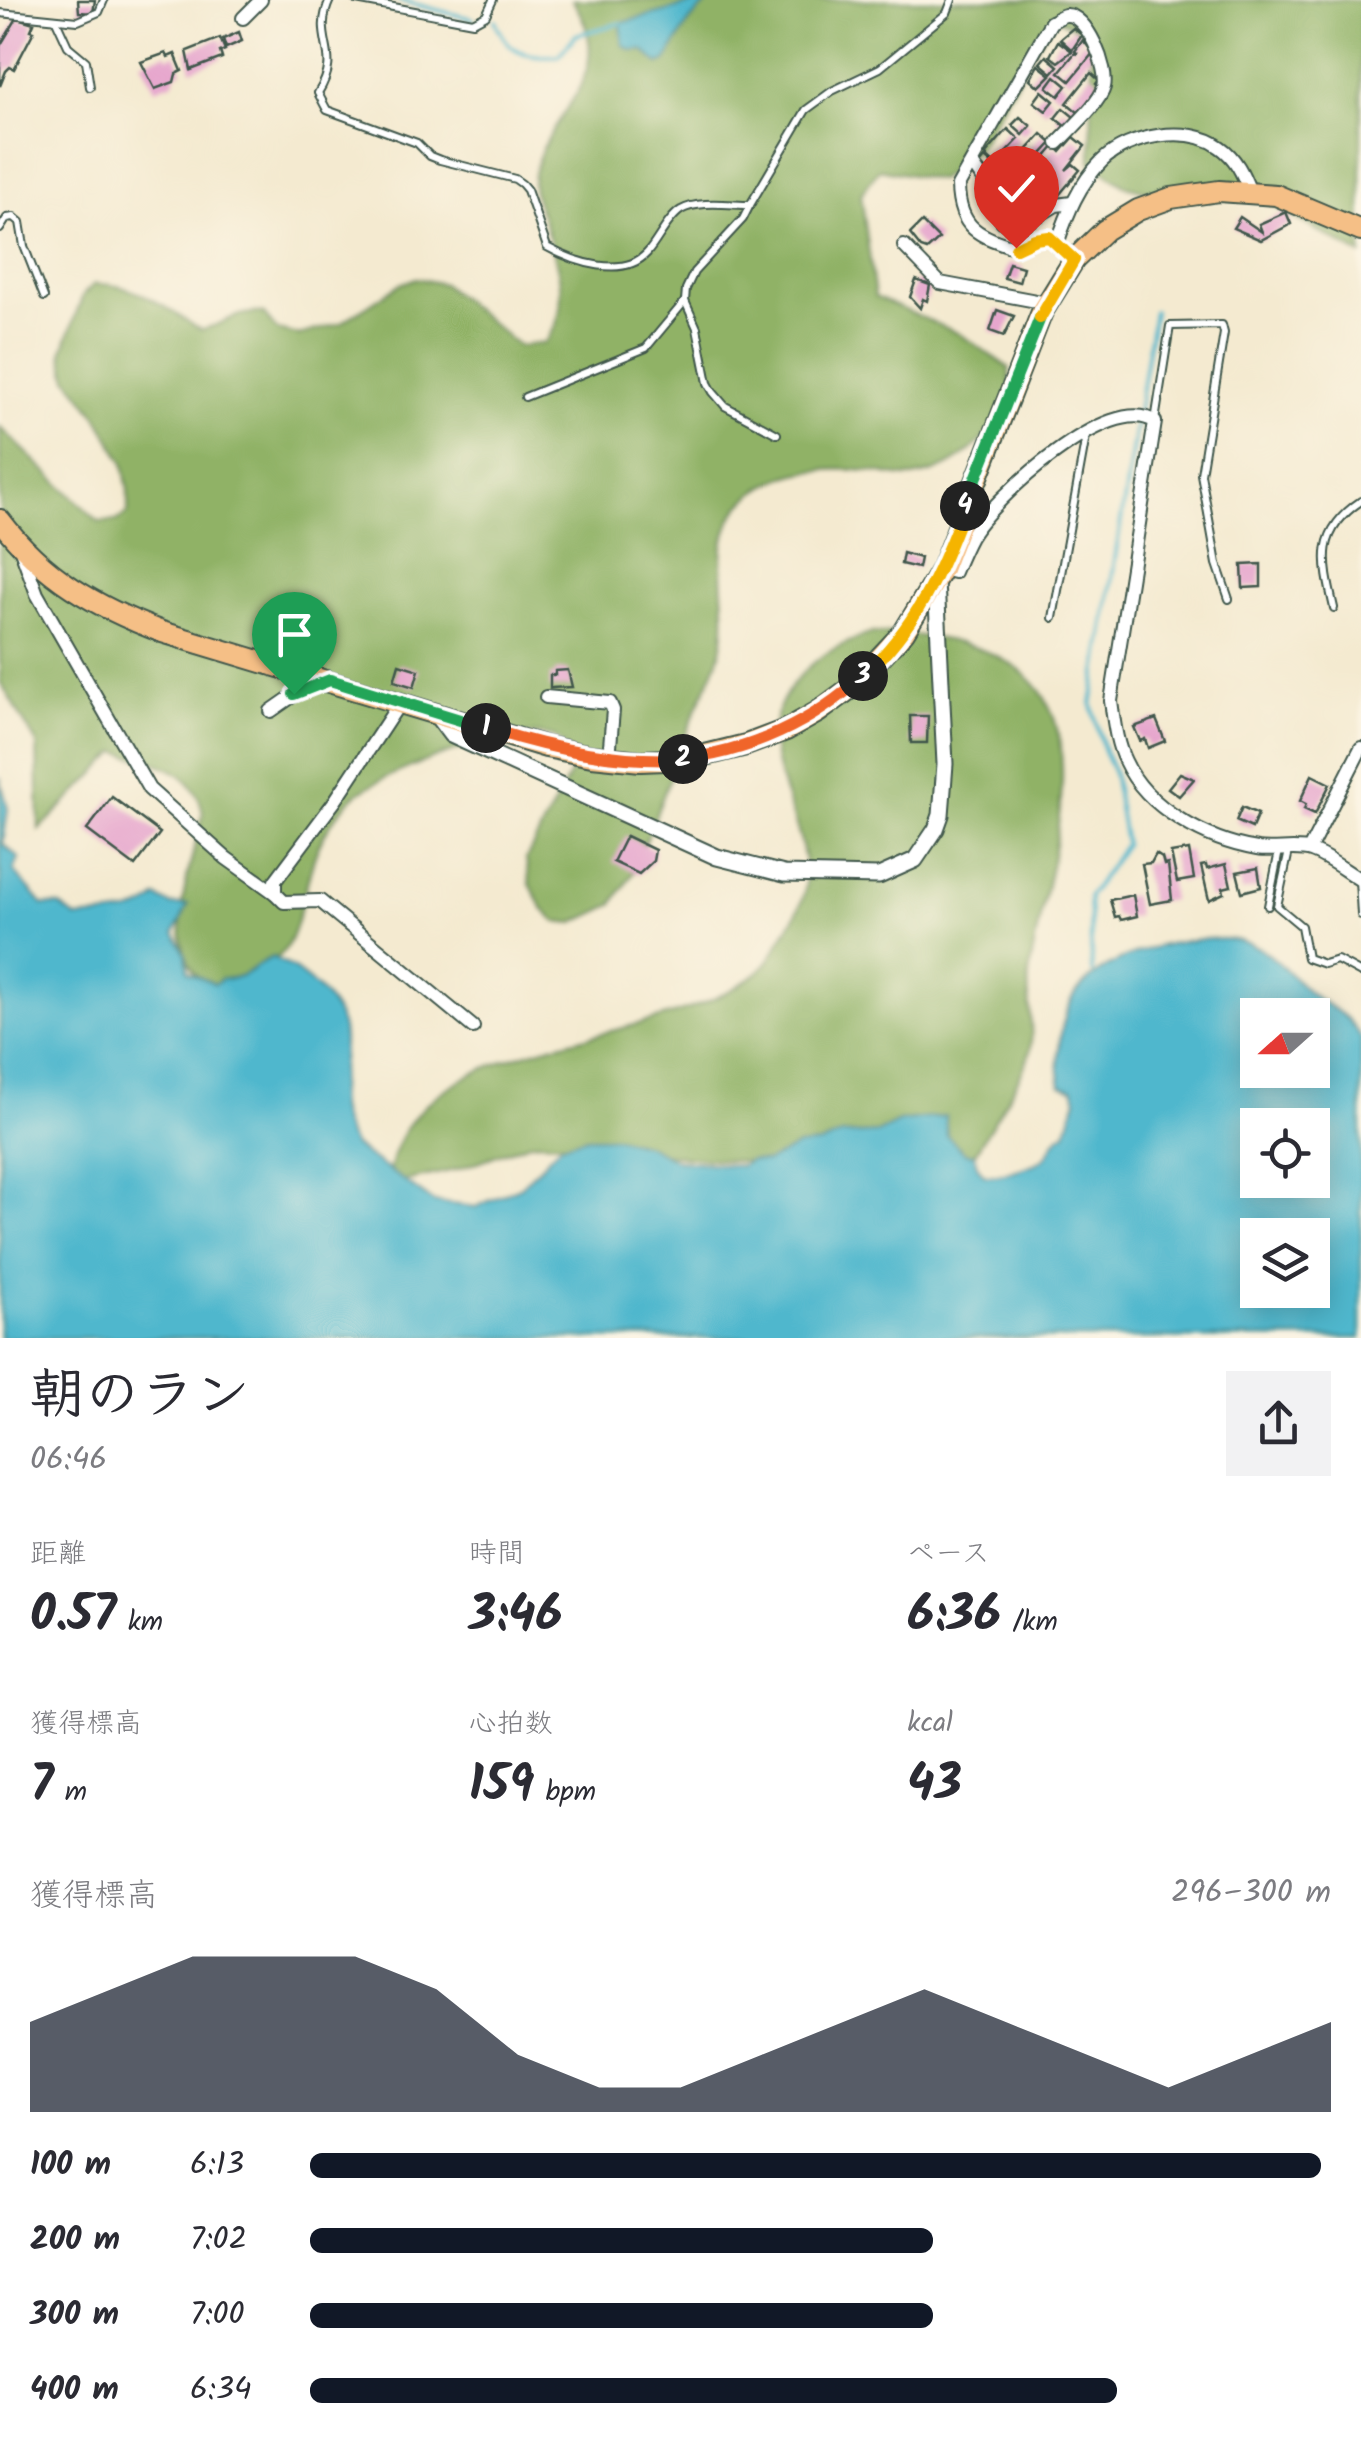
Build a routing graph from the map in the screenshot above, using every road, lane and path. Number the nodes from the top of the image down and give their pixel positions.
1 (104, 0) edge
2 (260, 0) edge
3 (330, 0) edge
4 (356, 0) edge
5 (493, 0) edge
6 (952, 0) edge
7 (0, 13) edge
8 (56, 18) junction
9 (243, 18) dead end
10 (90, 87) dead end
11 (1058, 143) dead end
12 (972, 163) junction
13 (1037, 168) dead end
14 (1250, 192) junction
15 (997, 200) junction
16 (1072, 203) junction
17 (750, 205) junction
18 (0, 228) edge
19 (1361, 231) edge
20 (1057, 244) junction
21 (904, 246) dead end
22 (1074, 260) junction
23 (44, 297) dead end
24 (685, 301) junction
25 (1047, 303) junction
26 (525, 397) dead end
27 (1154, 422) junction
28 (778, 434) dead end
29 (1086, 434) junction
30 (1361, 501) edge
31 (0, 520) edge
32 (20, 546) junction
33 (939, 575) junction
34 (1229, 599) dead end
35 (1334, 608) dead end
36 (1053, 618) dead end
37 (330, 680) junction
38 (546, 697) dead end
39 (400, 704) junction
40 (271, 711) dead end
41 (436, 714) junction
42 (1361, 748) edge
43 (609, 758) junction
44 (1309, 850) junction
45 (1284, 851) junction
46 (1360, 878) edge
47 (275, 893) junction
48 (1268, 906) dead end
49 (1361, 915) edge
50 (1361, 973) edge
51 (473, 1027) dead end

1 - 8 lane
2 - 9 street
3 - 17 lane
4 - 5 lane
6 - 17 lane
7 - 8 lane
8 - 10 lane
11 - 12 street
12 - 15 street
12 - 20 street
13 - 15 street
14 - 16 street
14 - 19 main road
14 - 22 main road
15 - 16 street
16 - 20 street
17 - 24 lane
18 - 23 lane
20 - 22 street
21 - 25 street
22 - 25 main road
24 - 26 lane
24 - 28 lane
25 - 33 main road
27 - 29 street
27 - 34 lane
27 - 45 street
29 - 33 street
29 - 36 lane
30 - 35 lane
31 - 32 main road
32 - 37 main road
32 - 47 street
33 - 41 street
33 - 43 main road
37 - 39 main road
37 - 40 street
38 - 43 street
39 - 41 main road
39 - 47 street
41 - 43 main road
42 - 44 street
44 - 45 street
44 - 46 street
45 - 48 lane
45 - 50 lane
46 - 49 lane
47 - 51 street

